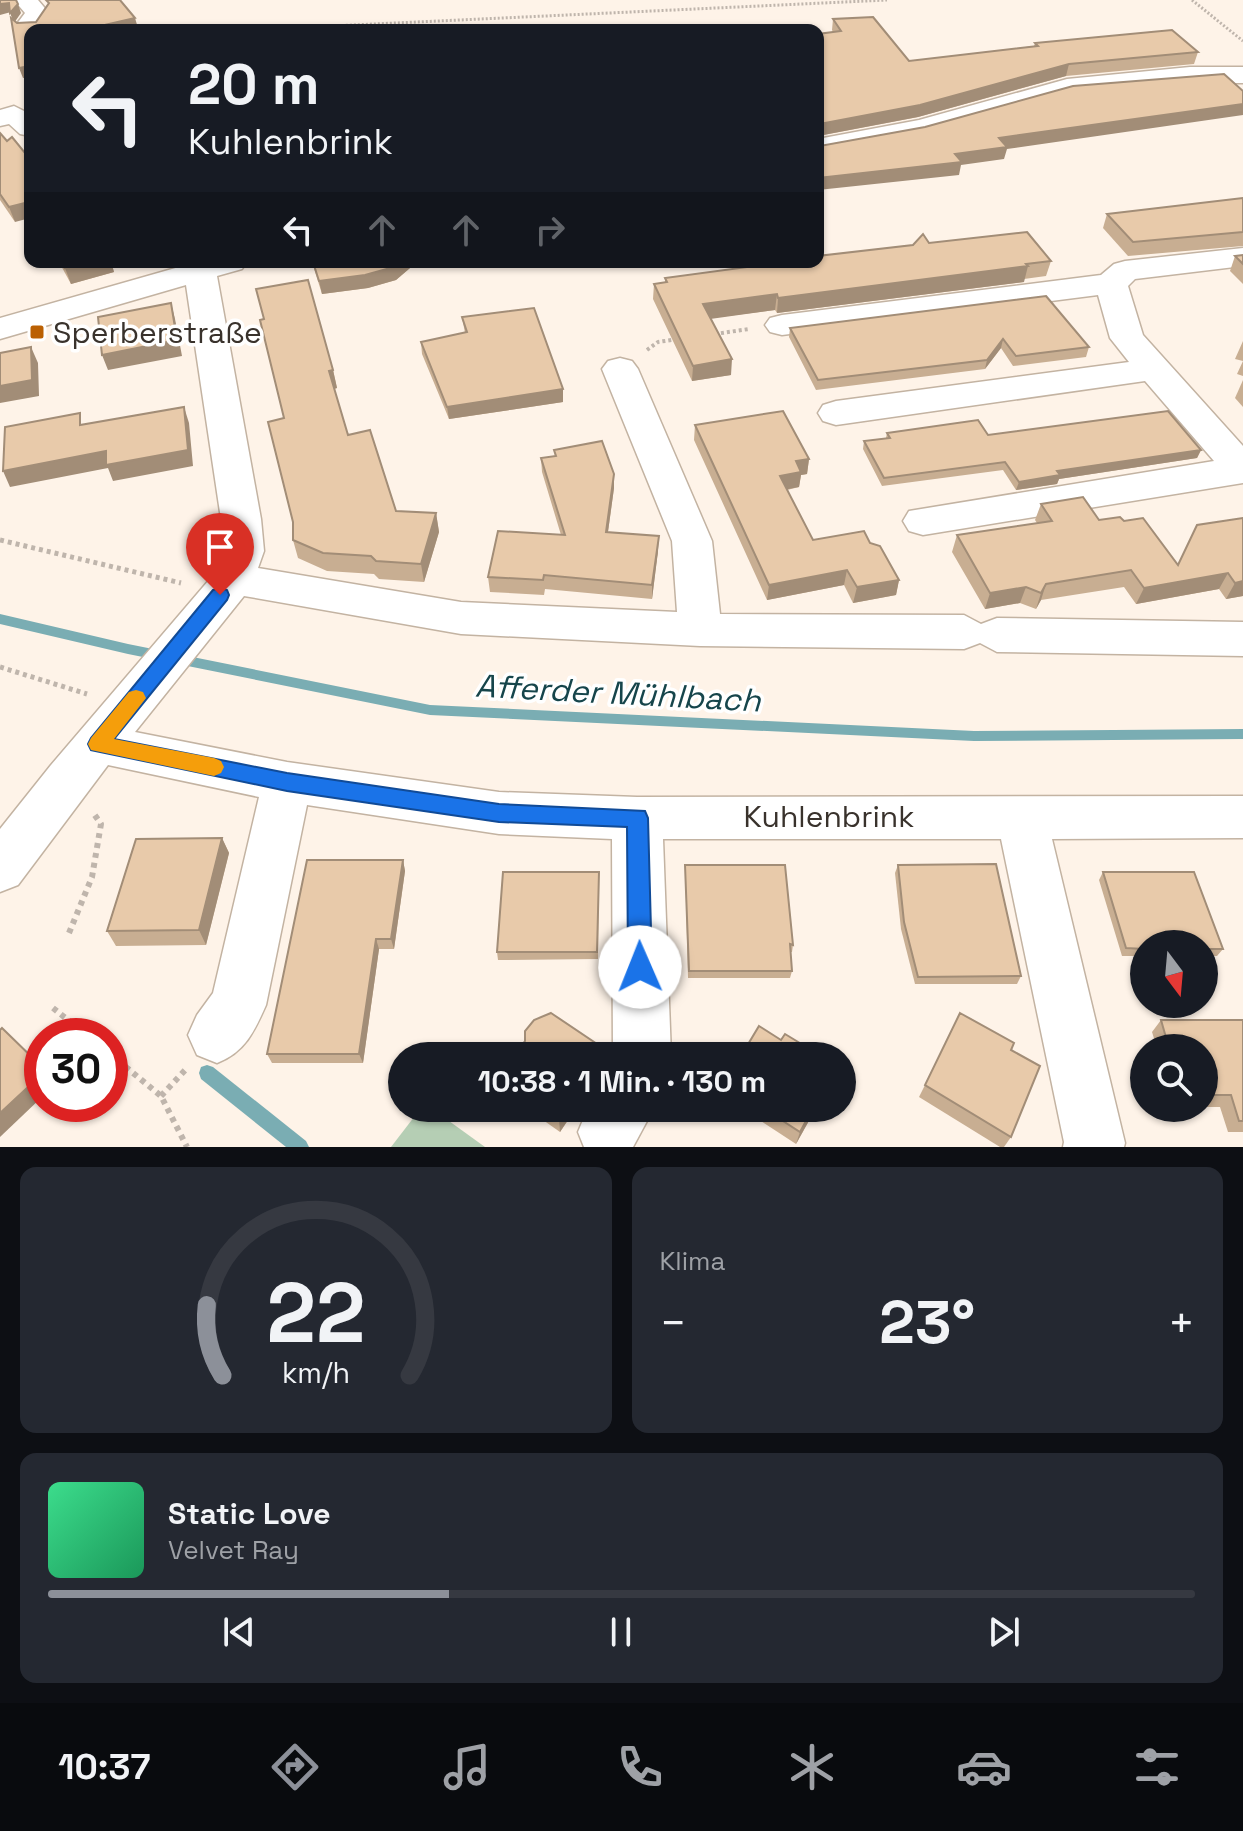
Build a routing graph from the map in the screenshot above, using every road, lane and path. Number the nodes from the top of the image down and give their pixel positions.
1 (26, 0) edge
2 (887, 0) edge
3 (1192, 0) edge
4 (29, 24) edge
5 (374, 24) edge
6 (1243, 41) edge
7 (1243, 75) edge
8 (0, 118) edge
9 (24, 123) edge
10 (824, 146) edge
11 (1243, 257) edge
12 (198, 268) edge
13 (208, 268) edge
14 (1111, 284) junction
15 (782, 325) joint
16 (0, 329) edge
17 (713, 334) edge
18 (685, 338) edge
19 (620, 369) joint
20 (1153, 369) junction
21 (836, 413) dead end
22 (1238, 458) edge
23 (923, 521) dead end
24 (0, 540) edge
25 (234, 579) junction
26 (700, 630) junction
27 (1243, 639) edge
28 (0, 667) edge
29 (134, 700) junction
30 (83, 762) junction
31 (287, 782) junction
32 (1021, 815) junction
33 (1243, 817) edge
34 (637, 818) junction
35 (0, 869) edge
36 (69, 933) dead end
37 (53, 1008) dead end
38 (66, 1018) edge
39 (217, 1035) dead end
40 (642, 1042) edge
41 (128, 1069) edge
42 (187, 1147) edge
43 (1093, 1147) edge

1 - 4 street
2 - 5 path
3 - 6 path
7 - 10 street
8 - 9 street
11 - 14 street
12 - 16 street
13 - 25 street
14 - 15 street
14 - 20 street
15 - 17 path
18 - 19 path
19 - 26 street
20 - 21 street
20 - 22 street
22 - 23 street
24 - 25 path
25 - 26 street
25 - 29 street
26 - 27 street
28 - 29 path
29 - 30 street
30 - 31 street, Kuhlenbrink
30 - 35 street
30 - 36 path
31 - 34 street, Kuhlenbrink
31 - 39 street
32 - 33 street, Kuhlenbrink
32 - 34 street, Kuhlenbrink
32 - 43 street
34 - 40 street
37 - 38 path
41 - 42 path

